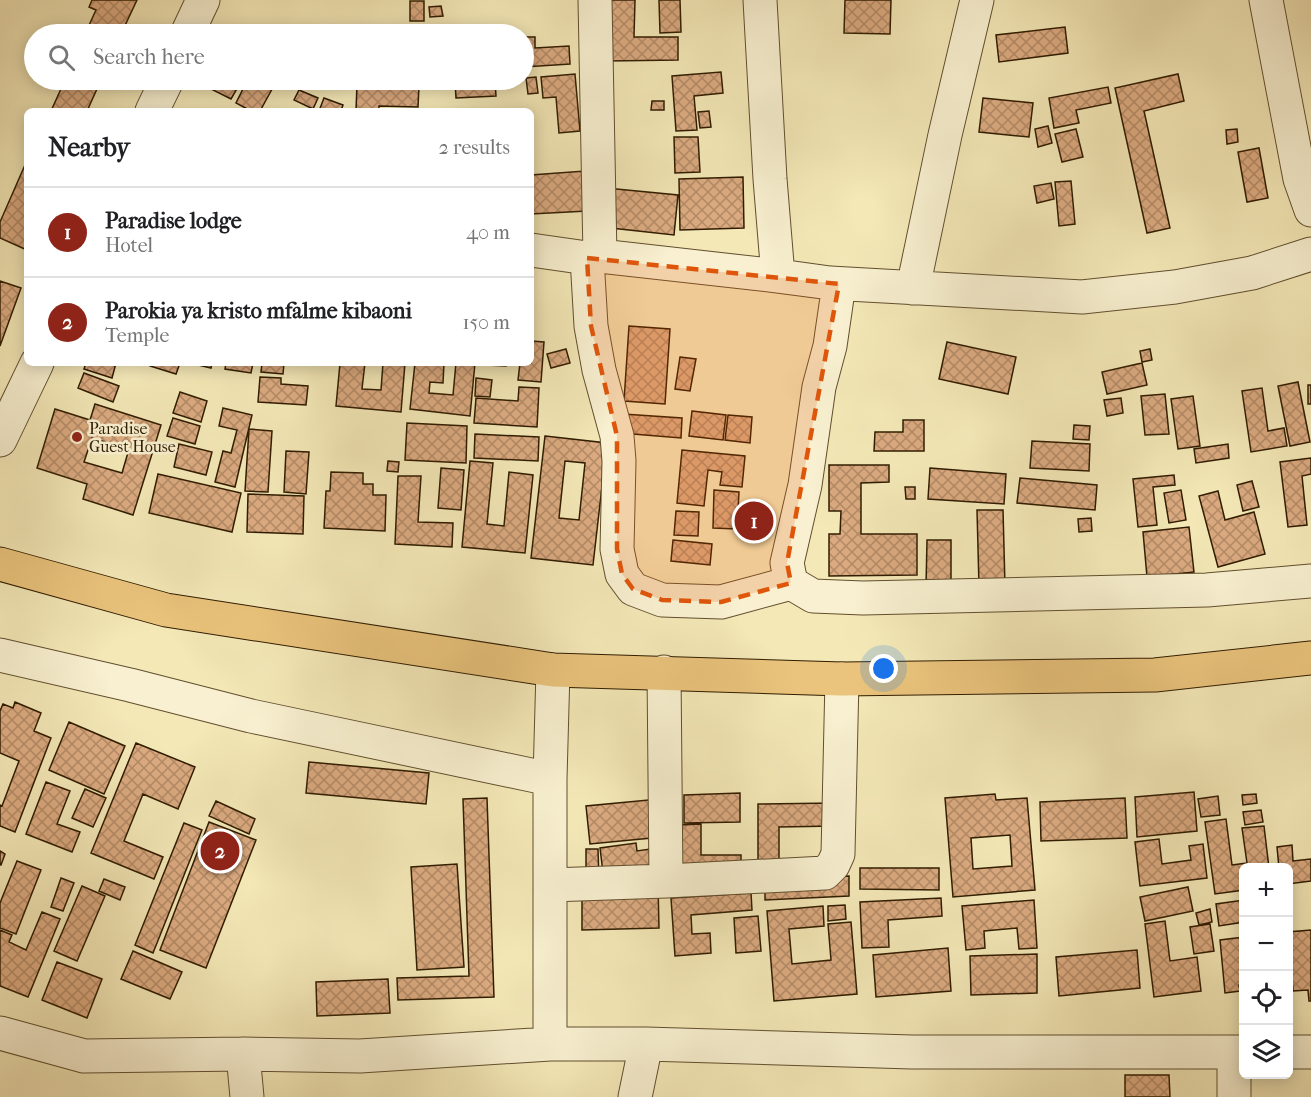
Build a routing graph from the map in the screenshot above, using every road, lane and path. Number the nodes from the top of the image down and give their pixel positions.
1 (203, 0) edge
2 (595, 0) edge
3 (760, 0) edge
4 (977, 0) edge
5 (1266, 0) edge
6 (192, 24) edge
7 (162, 90) edge
8 (153, 108) edge
9 (1311, 210) edge
10 (534, 250) edge
11 (1311, 254) edge
12 (594, 257) junction
13 (778, 276) junction
14 (839, 284) junction
15 (913, 288) junction
16 (36, 366) edge
17 (0, 440) edge
18 (0, 564) edge
19 (1311, 581) edge
20 (791, 584) junction
21 (0, 655) edge
22 (1311, 658) edge
23 (552, 670) junction
24 (664, 672) junction
25 (842, 679) junction
26 (550, 779) junction
27 (666, 881) junction
28 (550, 885) junction
29 (0, 1033) edge
30 (550, 1044) junction
31 (646, 1044) junction
32 (1239, 1052) edge
33 (1293, 1052) edge
34 (1311, 1052) edge
35 (243, 1054) junction
36 (247, 1097) edge
37 (635, 1097) edge
38 (1234, 1097) edge

1 - 6 street
2 - 12 street
3 - 13 street
4 - 15 street
5 - 9 street
7 - 8 street
10 - 12 street
11 - 15 street
12 - 13 street
12 - 20 street
13 - 14 street
14 - 15 street
14 - 20 street
16 - 17 street
18 - 23 highway
19 - 20 street
21 - 26 street
22 - 25 highway
23 - 24 highway
23 - 26 street
24 - 25 highway
24 - 27 street
25 - 27 street
26 - 28 street
27 - 28 street
28 - 30 street
29 - 35 street
30 - 31 street
30 - 35 street
31 - 32 street
31 - 37 street
32 - 38 street
33 - 34 street
35 - 36 street

